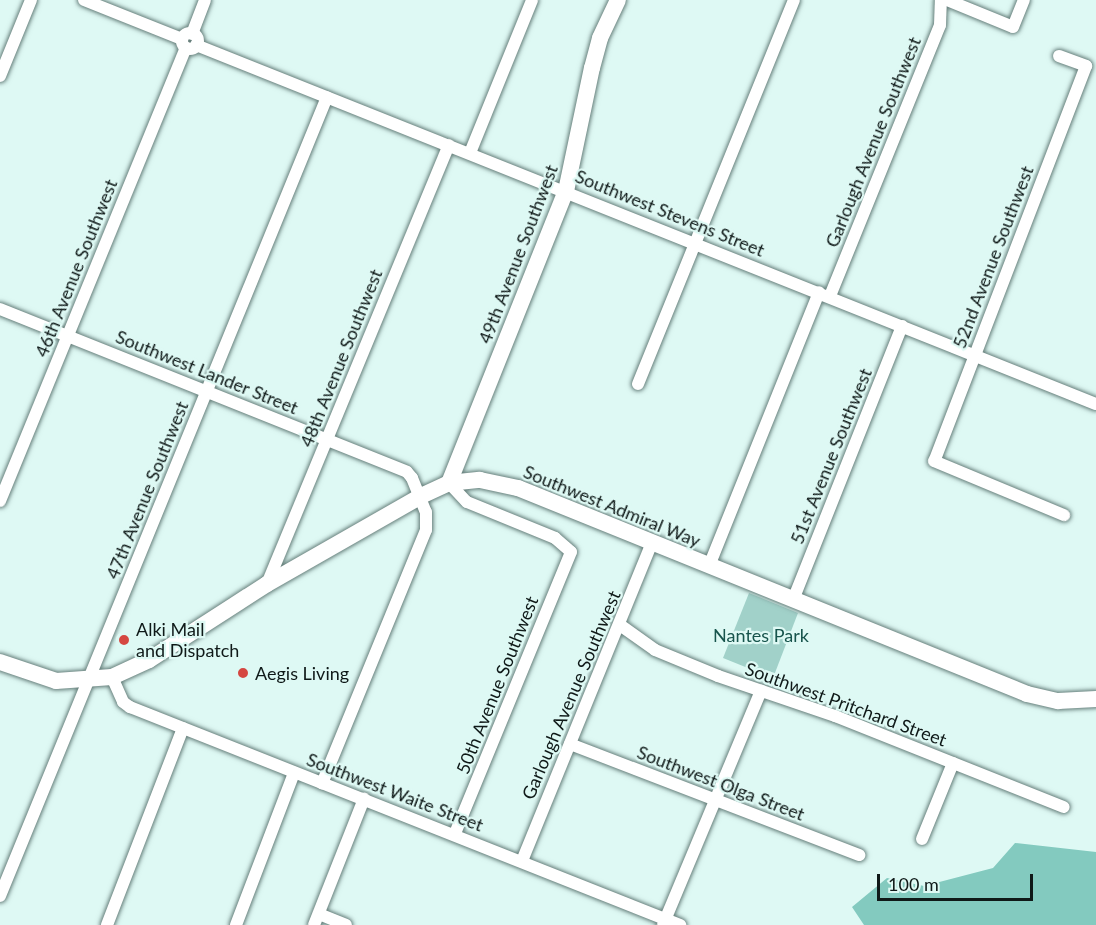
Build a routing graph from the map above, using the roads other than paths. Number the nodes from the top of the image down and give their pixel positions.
1 (31, 0) edge
2 (84, 0) edge
3 (205, 0) edge
4 (532, 0) edge
5 (618, 0) edge
6 (794, 0) edge
7 (941, 0) edge
8 (947, 0) edge
9 (1024, 0) edge
10 (189, 42) junction
11 (1059, 56) dead end
12 (0, 75) edge
13 (327, 97) junction
14 (449, 145) junction
15 (470, 153) junction
16 (567, 191) junction
17 (696, 242) junction
18 (825, 294) junction
19 (0, 309) edge
20 (902, 326) junction
21 (68, 336) junction
22 (975, 354) junction
23 (638, 384) dead end
24 (206, 392) junction
25 (1096, 404) edge
26 (327, 440) junction
27 (449, 483) junction
28 (421, 496) junction
29 (0, 501) edge
30 (1064, 515) dead end
31 (652, 543) junction
32 (709, 566) junction
33 (267, 584) junction
34 (793, 600) junction
35 (620, 625) junction
36 (0, 662) edge
37 (112, 677) junction
38 (89, 681) junction
39 (760, 691) junction
40 (1096, 699) edge
41 (183, 728) junction
42 (570, 744) junction
43 (953, 763) junction
44 (294, 772) junction
45 (322, 783) junction
46 (364, 800) junction
47 (717, 801) junction
48 (1064, 807) dead end
49 (455, 834) junction
50 (922, 839) dead end
51 (859, 855) dead end
52 (522, 861) junction
53 (0, 896) edge
54 (316, 920) edge
55 (664, 922) edge
56 (107, 925) edge
57 (236, 925) edge
58 (346, 925) edge
59 (680, 925) edge

1 - 12 street
2 - 10 street, Southwest Stevens Street
3 - 10 street, 46th Avenue Southwest
4 - 15 street
5 - 16 main road, 49th Avenue Southwest
6 - 17 street
7 - 18 street, Garlough Avenue Southwest
8 - 9 street
10 - 13 street, Southwest Stevens Street
10 - 21 street, 46th Avenue Southwest
11 - 22 street, 52nd Avenue Southwest
13 - 14 street, Southwest Stevens Street
13 - 24 street, 47th Avenue Southwest
14 - 15 street, Southwest Stevens Street
14 - 26 street, 48th Avenue Southwest
15 - 16 street, Southwest Stevens Street
16 - 17 street, Southwest Stevens Street
16 - 27 main road, 49th Avenue Southwest
17 - 18 street, Southwest Stevens Street
17 - 23 street
18 - 20 street, Southwest Stevens Street
18 - 32 street, Garlough Avenue Southwest
19 - 21 street, Southwest Lander Street
20 - 22 street, Southwest Stevens Street
20 - 34 street, 51st Avenue Southwest
21 - 24 street, Southwest Lander Street
21 - 29 street, 46th Avenue Southwest
22 - 25 street, Southwest Stevens Street
22 - 30 street, 52nd Avenue Southwest
24 - 26 street, Southwest Lander Street
24 - 38 street, 47th Avenue Southwest
26 - 28 street, Southwest Lander Street
26 - 33 street, 48th Avenue Southwest
27 - 28 main road, Southwest Admiral Way
27 - 31 main road, Southwest Admiral Way
27 - 49 street, 50th Avenue Southwest
28 - 33 main road, Southwest Admiral Way
28 - 45 street
31 - 32 main road, Southwest Admiral Way
31 - 35 street, Garlough Avenue Southwest
32 - 34 main road, Southwest Admiral Way
33 - 37 main road, Southwest Admiral Way
34 - 40 main road, Southwest Admiral Way
35 - 39 street, Southwest Pritchard Street
35 - 42 street, Garlough Avenue Southwest
36 - 38 main road, Southwest Admiral Way
37 - 38 main road, Southwest Admiral Way
37 - 41 street, Southwest Waite Street
38 - 53 street, 47th Avenue Southwest
39 - 43 street, Southwest Pritchard Street
39 - 47 street
41 - 44 street, Southwest Waite Street
41 - 56 street
42 - 47 street, Southwest Olga Street
42 - 52 street, Garlough Avenue Southwest
43 - 48 street, Southwest Pritchard Street
43 - 50 street
44 - 45 street, Southwest Waite Street
44 - 57 street
45 - 46 street, Southwest Waite Street
46 - 49 street, Southwest Waite Street
46 - 54 street
47 - 51 street, Southwest Olga Street
47 - 55 street
49 - 52 street, Southwest Waite Street
52 - 55 street, Southwest Waite Street
54 - 58 street
55 - 59 street, Southwest Waite Street

